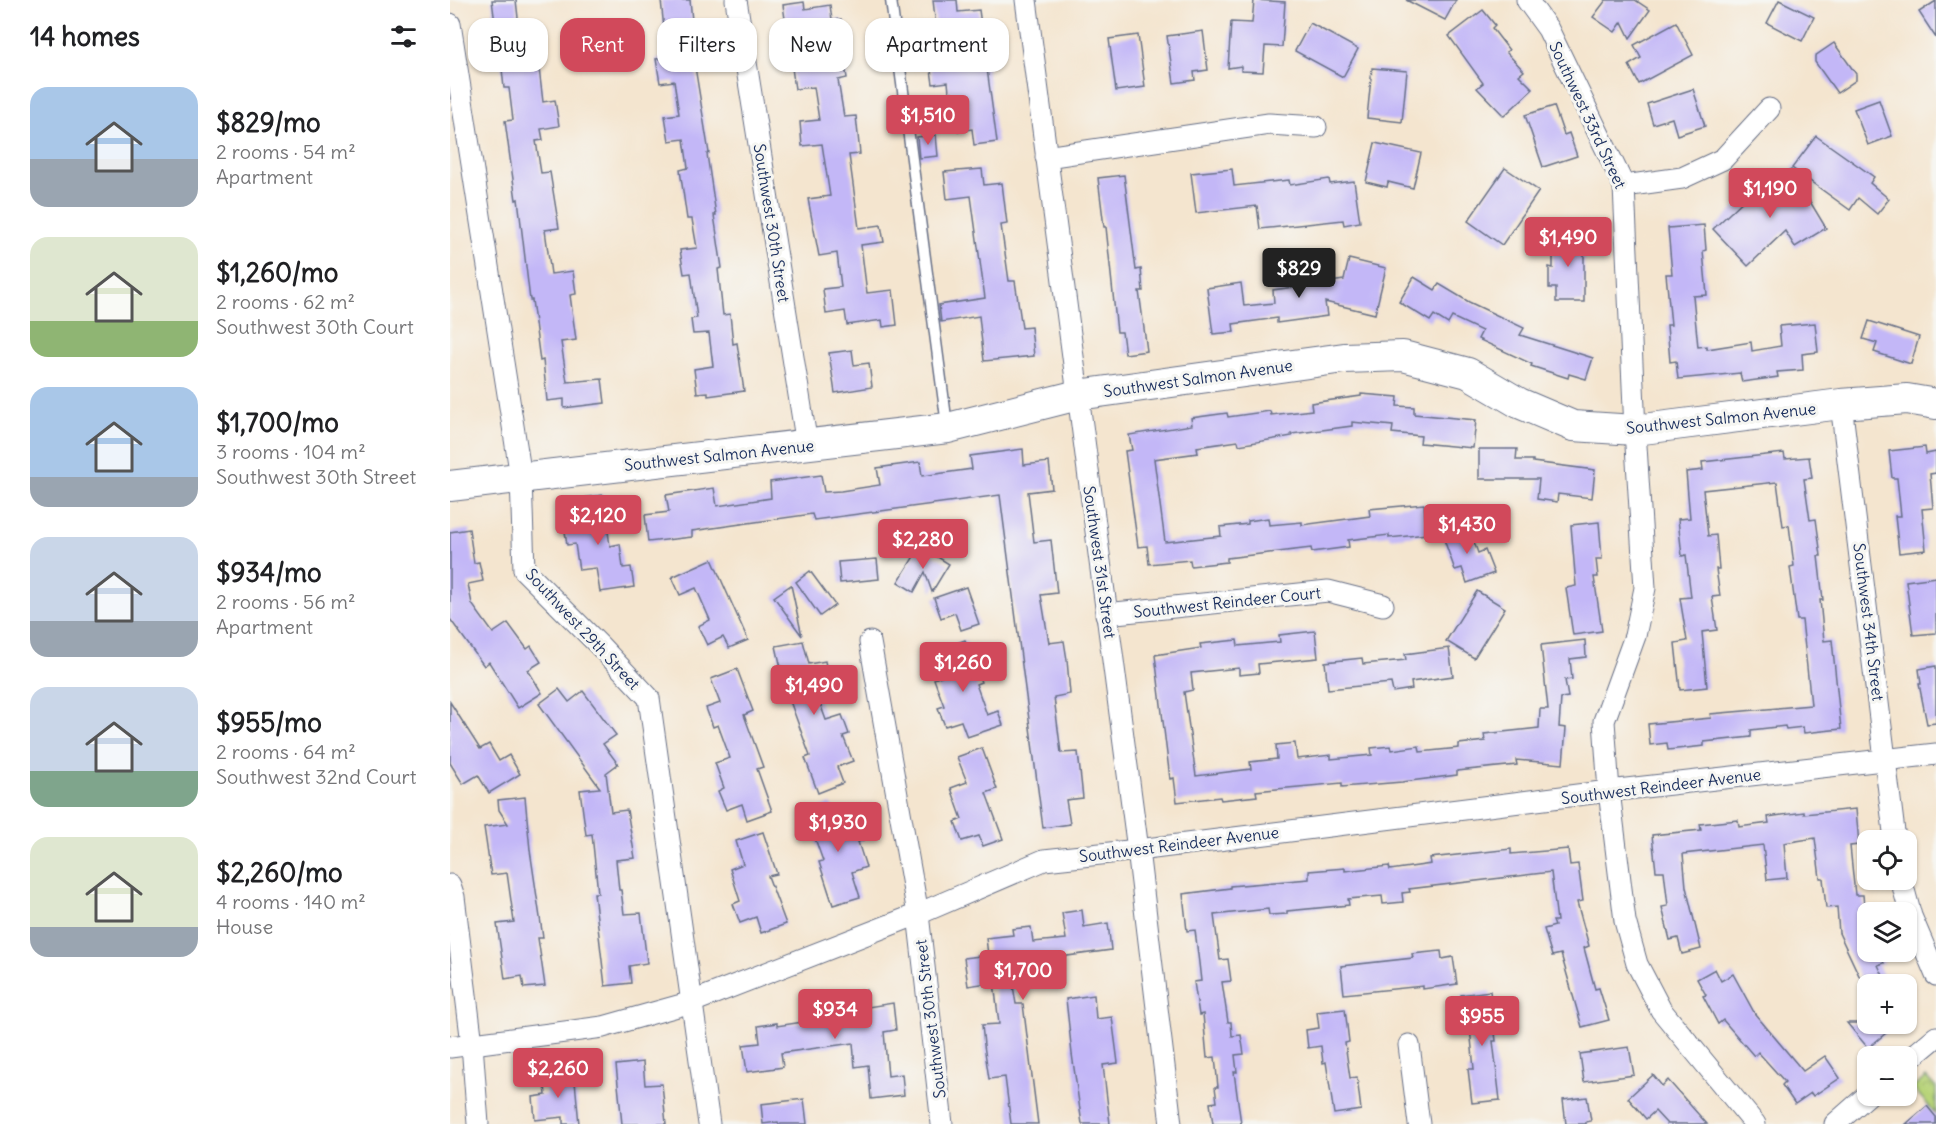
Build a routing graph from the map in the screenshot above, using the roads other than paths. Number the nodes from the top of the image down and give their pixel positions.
1 (736, 0) edge
2 (891, 0) edge
3 (1026, 0) edge
4 (1527, 0) edge
5 (450, 24) edge
6 (1769, 109) dead end
7 (1316, 127) dead end
8 (1047, 157) junction
9 (1624, 186) junction
10 (1078, 395) junction
11 (1841, 404) junction
12 (1936, 404) edge
13 (948, 428) junction
14 (1635, 430) junction
15 (807, 446) junction
16 (521, 477) junction
17 (450, 486) edge
18 (1383, 605) dead end
19 (1106, 614) junction
20 (870, 642) dead end
21 (1936, 754) edge
22 (1886, 761) junction
23 (1609, 791) junction
24 (1894, 830) edge
25 (1138, 850) junction
26 (450, 885) edge
27 (1904, 890) edge
28 (918, 914) junction
29 (1936, 975) edge
30 (692, 1002) junction
31 (1936, 1037) edge
32 (472, 1044) junction
33 (1409, 1045) dead end
34 (450, 1047) edge
35 (1917, 1053) edge
36 (1857, 1105) edge
37 (478, 1124) edge
38 (709, 1124) edge
39 (942, 1124) edge
40 (1171, 1124) edge
41 (1419, 1124) edge
42 (1755, 1124) edge
43 (1835, 1124) edge

1 - 15 street, Southwest 30th Street
2 - 13 lane
3 - 8 street, Southwest 31st Street
4 - 9 street, Southwest 33rd Street
5 - 16 street, Southwest 29th Street
6 - 9 street
7 - 8 street
8 - 10 street, Southwest 31st Street
9 - 14 street, Southwest 33rd Street
10 - 13 street, Southwest Salmon Avenue
10 - 14 street, Southwest Salmon Avenue
10 - 19 street, Southwest 31st Street
11 - 12 street, Southwest Salmon Avenue
11 - 14 street, Southwest Salmon Avenue
11 - 22 street, Southwest 34th Street
13 - 15 street, Southwest Salmon Avenue
14 - 23 street, Southwest 33rd Street
15 - 16 street, Southwest Salmon Avenue
16 - 17 street, Southwest Salmon Avenue
16 - 30 street, Southwest 29th Street
18 - 19 street, Southwest Reindeer Court
19 - 25 street, Southwest 31st Street
20 - 28 street, Southwest 30th Street
21 - 22 street, Southwest Reindeer Avenue
22 - 23 street, Southwest Reindeer Avenue
22 - 24 street, Southwest 34th Street
23 - 25 street, Southwest Reindeer Avenue
23 - 42 street, Southwest 33rd Street
25 - 28 street, Southwest Reindeer Avenue
25 - 40 street, Southwest 31st Street
26 - 32 street
27 - 29 street
28 - 30 street, Southwest Reindeer Avenue
28 - 39 street, Southwest 30th Street
30 - 32 street, Southwest Reindeer Avenue
30 - 38 street, Southwest 29th Street
31 - 35 street
32 - 34 street, Southwest Reindeer Avenue
32 - 37 street
33 - 41 street
36 - 43 street

